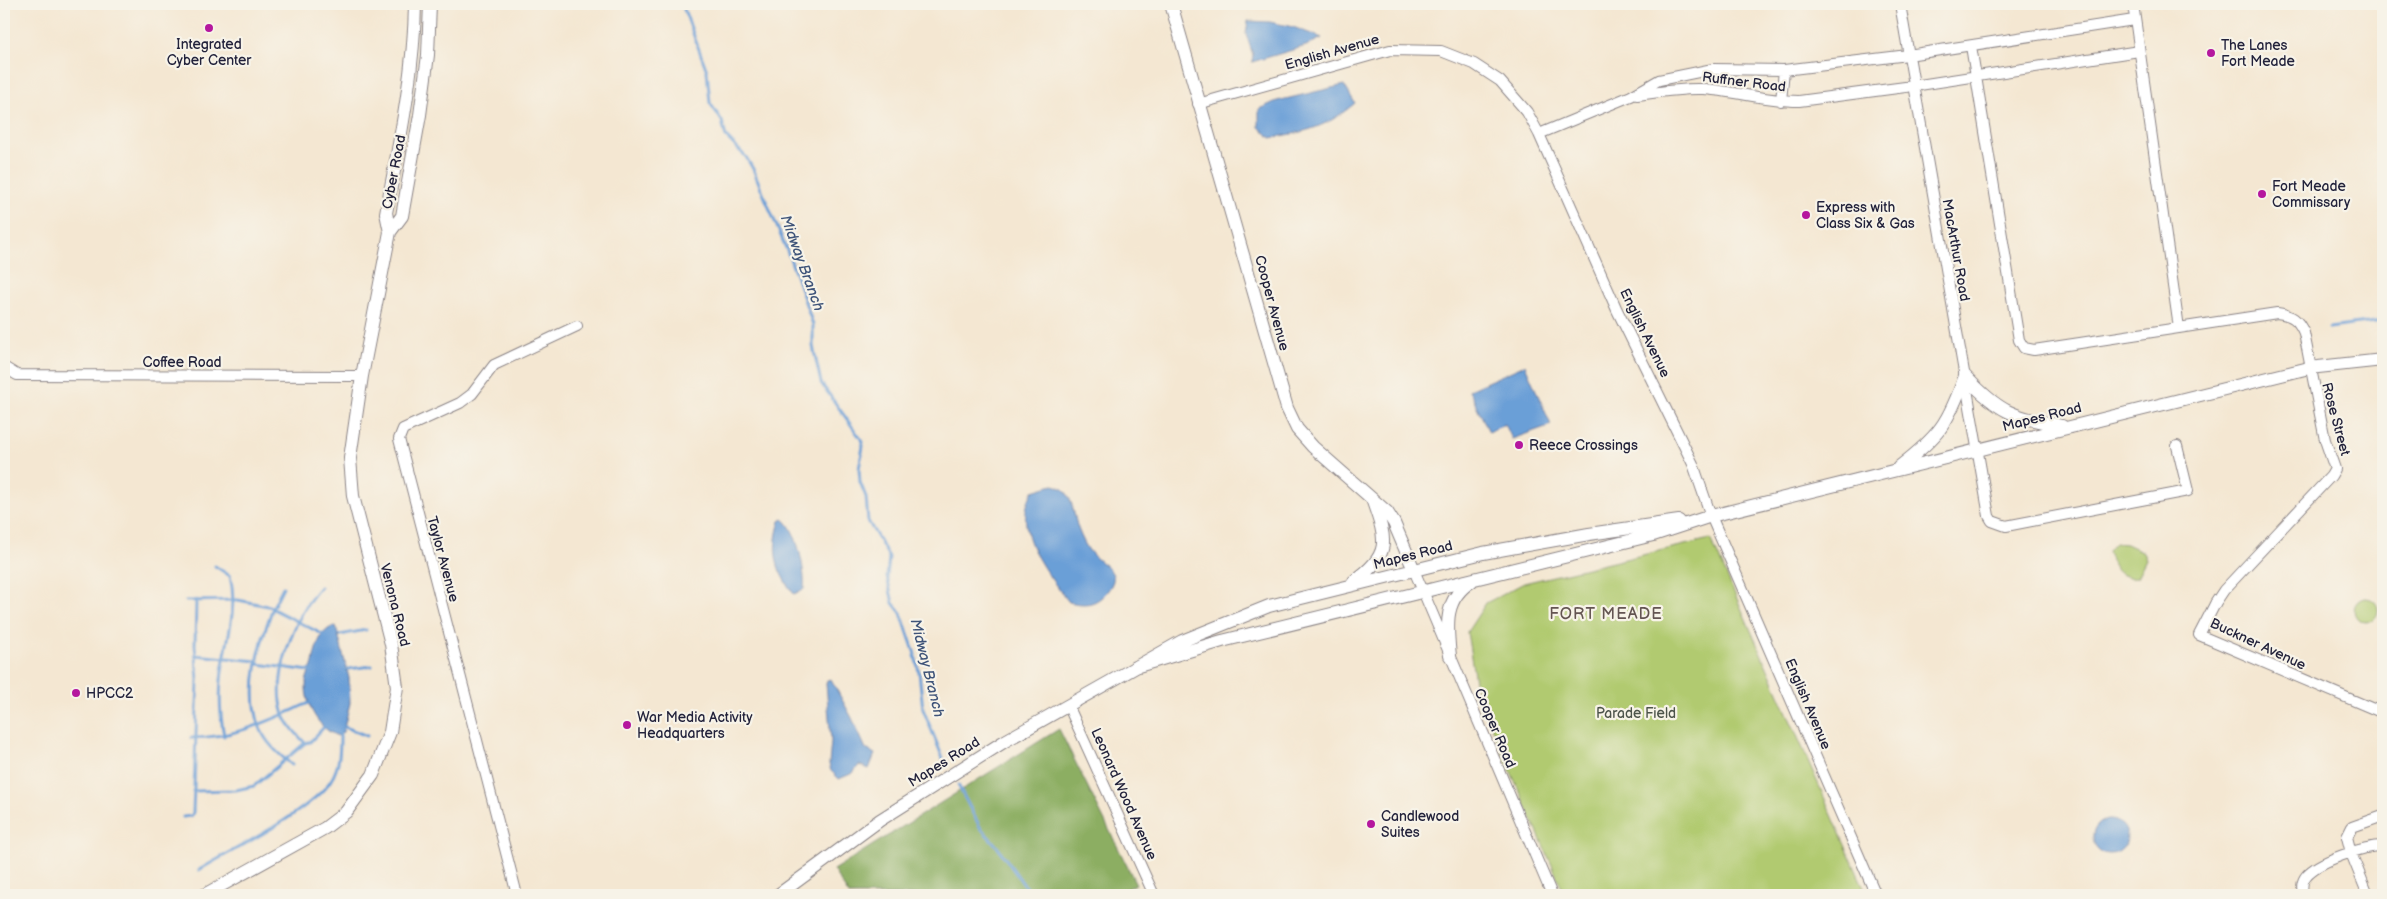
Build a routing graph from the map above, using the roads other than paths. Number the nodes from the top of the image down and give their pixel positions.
1 (415, 4) edge
2 (430, 4) edge
3 (1172, 4) edge
4 (1900, 4) edge
5 (2133, 4) edge
6 (2134, 20) junction
7 (1971, 46) junction
8 (2139, 51) junction
9 (1908, 55) junction
10 (1784, 70) junction
11 (1704, 71) junction
12 (1976, 76) junction
13 (1913, 86) junction
14 (1703, 89) junction
15 (1631, 96) junction
16 (1781, 102) junction
17 (1198, 104) junction
18 (1538, 134) junction
19 (390, 232) junction
20 (577, 326) dead end
21 (2179, 328) junction
22 (2383, 360) edge
23 (4, 367) edge
24 (2309, 368) junction
25 (362, 376) junction
26 (1965, 376) junction
27 (2067, 426) junction
28 (2177, 446) dead end
29 (1978, 449) junction
30 (1896, 470) junction
31 (2331, 476) joint
32 (1371, 496) junction
33 (1711, 516) junction
34 (1414, 570) junction
35 (1476, 579) junction
36 (1346, 587) junction
37 (1423, 592) junction
38 (1450, 656) junction
39 (1134, 667) junction
40 (1068, 704) junction
41 (2383, 713) edge
42 (2383, 816) edge
43 (2383, 846) edge
44 (2350, 853) junction
45 (204, 895) edge
46 (517, 895) edge
47 (778, 895) edge
48 (1152, 895) edge
49 (1552, 895) edge
50 (1876, 895) edge
51 (2303, 895) edge
52 (2368, 895) edge

1 - 19 street, Cyber Road
2 - 19 street, Cyber Road
3 - 17 street, Cooper Avenue
4 - 9 street
5 - 6 street
6 - 7 street, Ruffner Road
6 - 8 street
7 - 9 street, Ruffner Road
7 - 12 street
8 - 12 street, Ruffner Road
8 - 21 street
9 - 10 street, Ruffner Road
9 - 13 street, MacArthur Road
10 - 11 street, Ruffner Road
10 - 16 street
11 - 14 street
11 - 15 street, Ruffner Road
12 - 13 street, Ruffner Road
12 - 21 street
13 - 16 street, Ruffner Road
13 - 26 street, MacArthur Road
14 - 15 street, Ruffner Road
14 - 16 street, Ruffner Road
15 - 18 street, Ruffner Road
17 - 18 street, English Avenue
17 - 32 street, Cooper Avenue
18 - 33 street, English Avenue
19 - 25 street, Venona Road
20 - 46 street, Taylor Avenue
21 - 24 street, Rose Street
22 - 24 street, Mapes Road
23 - 25 street, Coffee Road
24 - 27 street, Mapes Road
24 - 31 street, Rose Street
25 - 45 street, Venona Road
26 - 27 street
26 - 29 street, MacArthur Road
26 - 30 street
27 - 29 street, Mapes Road
28 - 29 street, MacArthur Road
29 - 30 street, Mapes Road
30 - 33 street, Mapes Road
31 - 41 street, Buckner Avenue
32 - 34 street, Cooper Avenue
32 - 36 street
33 - 34 street, Mapes Road
33 - 35 street, Mapes Road
33 - 50 street, English Avenue
34 - 36 street, Mapes Road
34 - 37 street, Cooper Road
35 - 37 street, Mapes Road
35 - 38 street
36 - 39 street, Mapes Road
37 - 38 street, Cooper Road
37 - 39 street, Mapes Road
38 - 49 street, Cooper Road
39 - 40 street, Mapes Road
40 - 47 street, Mapes Road
40 - 48 street, Leonard Wood Avenue
42 - 44 street
43 - 44 street
44 - 51 street
44 - 52 street

